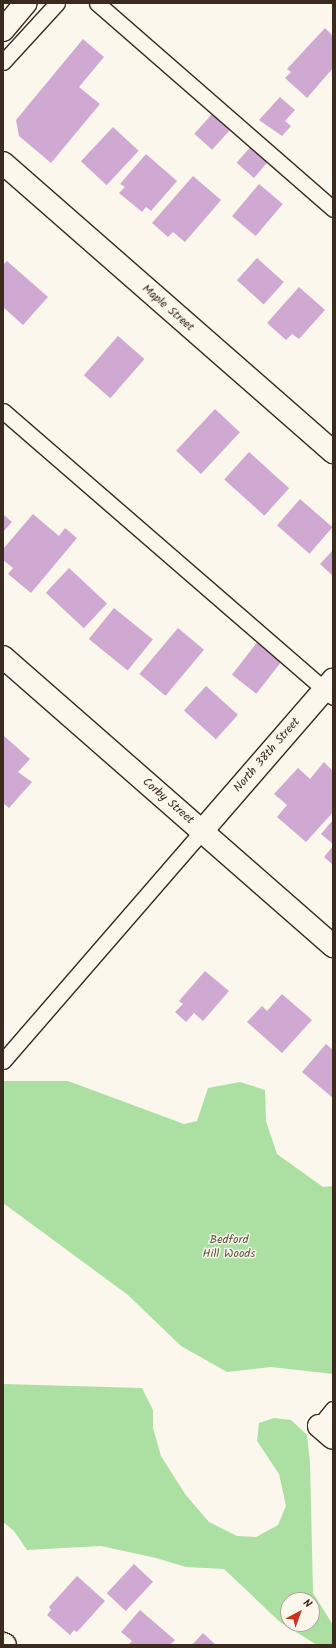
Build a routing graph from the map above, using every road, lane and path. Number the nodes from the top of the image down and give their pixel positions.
1 (57, 3) edge
2 (97, 3) edge
3 (15, 16) edge
4 (33, 29) junction
5 (3, 62) edge
6 (3, 163) edge
7 (333, 209) edge
8 (3, 411) edge
9 (333, 452) edge
10 (3, 657) edge
11 (330, 689) edge
12 (202, 831) junction
13 (333, 946) edge
14 (3, 1061) edge
15 (333, 1409) edge
16 (326, 1432) edge

1 - 4 lane
2 - 7 lane
3 - 4 lane
4 - 5 lane
6 - 9 street, Maple Street
8 - 11 lane
10 - 12 street, Corby Street
11 - 12 street, North 38th Street
12 - 13 street, Corby Street
12 - 14 lane
15 - 16 lane

